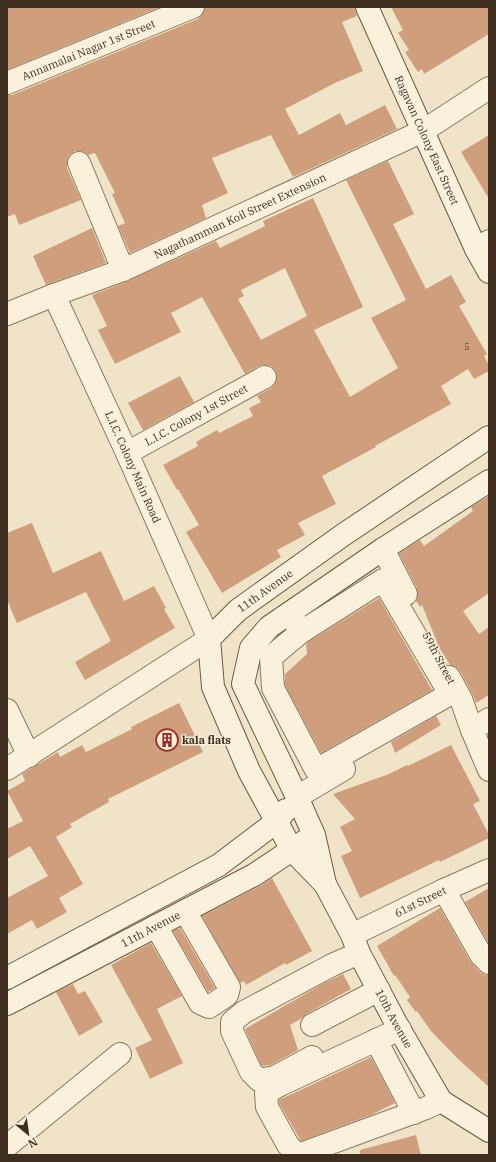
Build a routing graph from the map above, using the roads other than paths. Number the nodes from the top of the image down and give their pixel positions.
1 (193, 7) edge
2 (367, 7) edge
3 (7, 84) edge
4 (489, 88) edge
5 (423, 131) junction
6 (79, 163) dead end
7 (482, 245) edge
8 (123, 270) junction
9 (489, 272) edge
10 (54, 295) junction
11 (7, 314) edge
12 (265, 376) dead end
13 (489, 437) edge
14 (127, 453) junction
15 (489, 481) edge
16 (383, 549) junction
17 (290, 613) junction
18 (301, 632) junction
19 (209, 639) junction
20 (461, 699) junction
21 (7, 710) edge
22 (480, 724) edge
23 (29, 756) junction
24 (7, 770) edge
25 (489, 770) edge
26 (297, 798) junction
27 (276, 822) junction
28 (314, 835) junction
29 (292, 850) junction
30 (489, 870) edge
31 (325, 884) junction
32 (444, 890) junction
33 (188, 915) junction
34 (159, 931) junction
35 (355, 944) junction
36 (489, 963) edge
37 (7, 978) edge
38 (379, 990) junction
39 (7, 1004) edge
40 (312, 1025) dead end
41 (400, 1029) junction
42 (376, 1040) junction
43 (120, 1054) dead end
44 (312, 1057) dead end
45 (441, 1101) junction
46 (414, 1113) junction
47 (489, 1131) edge
48 (7, 1146) edge
49 (298, 1155) edge

1 - 3 street, Annamalai Nagar 1st Street
2 - 5 street, Ragavan Colony East Street
4 - 5 street, Nagathamman Koil Street Extension
5 - 7 street, Ragavan Colony East Street
5 - 8 street, Nagathamman Koil Street Extension
6 - 8 street
7 - 9 street, Ragavan Colony East Street
8 - 10 street, Nagathamman Koil Street Extension
10 - 11 street, Nagathamman Koil Street Extension
10 - 14 street, L.I.C. Colony Main Road
12 - 14 street, L.I.C. Colony 1st Street
13 - 19 street, 11th Avenue
14 - 19 street, L.I.C. Colony Main Road
15 - 16 street
16 - 17 street
16 - 20 street, 59th Street
17 - 18 street
17 - 26 street
18 - 18 street
19 - 23 street, 11th Avenue
19 - 27 street
20 - 22 street, 59th Street
20 - 26 street
21 - 23 street
22 - 25 street, 59th Street
23 - 24 street, 11th Avenue
26 - 27 street
26 - 28 street
27 - 29 street
27 - 37 street
28 - 29 street, 11th Avenue
28 - 31 street
29 - 31 street
29 - 33 street, 11th Avenue
30 - 32 street, 61st Street
31 - 35 street, 10th Avenue
32 - 35 street, 61st Street
32 - 36 street
33 - 34 street, 11th Avenue
33 - 34 street
34 - 39 street, 11th Avenue
35 - 38 street, 10th Avenue
35 - 44 street, 61st Street
38 - 40 street
38 - 41 street, 10th Avenue
41 - 42 street
41 - 45 street, 10th Avenue
42 - 46 street
42 - 49 street
43 - 48 street
45 - 46 street
45 - 47 street, 10th Avenue
46 - 49 street

